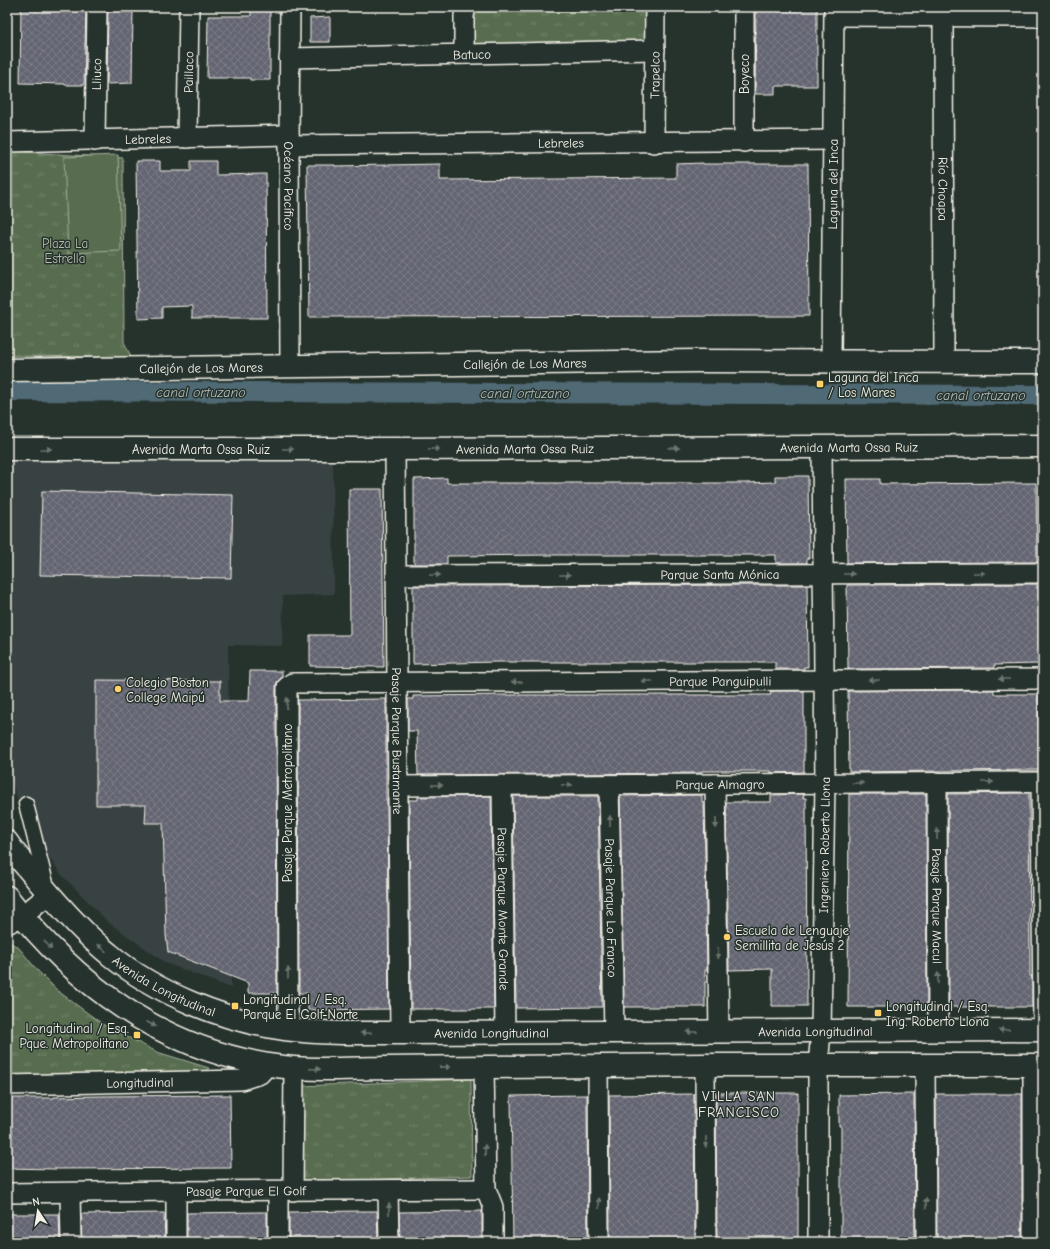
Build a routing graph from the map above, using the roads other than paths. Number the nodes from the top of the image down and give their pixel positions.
1 (97, 7) edge
2 (189, 7) edge
3 (290, 7) edge
4 (466, 7) edge
5 (656, 7) edge
6 (744, 7) edge
7 (834, 11) edge
8 (943, 17) junction
9 (1043, 17) edge
10 (655, 50) junction
11 (464, 54) junction
12 (289, 58) junction
13 (187, 138) junction
14 (95, 140) junction
15 (289, 140) junction
16 (833, 140) junction
17 (7, 142) edge
18 (744, 142) junction
19 (654, 143) junction
20 (831, 360) junction
21 (944, 361) junction
22 (1043, 362) edge
23 (290, 366) junction
24 (7, 370) edge
25 (1043, 446) edge
26 (822, 447) junction
27 (7, 449) edge
28 (395, 449) junction
29 (1043, 573) edge
30 (824, 574) junction
31 (396, 575) junction
32 (1043, 679) edge
33 (825, 680) junction
34 (397, 683) junction
35 (937, 782) junction
36 (1042, 782) edge
37 (825, 783) junction
38 (715, 784) junction
39 (502, 785) junction
40 (609, 785) junction
41 (398, 786) junction
42 (26, 804) dead end
43 (7, 842) edge
44 (49, 894) junction
45 (7, 897) edge
46 (14, 920) edge
47 (1043, 1024) edge
48 (291, 1029) junction
49 (1043, 1030) edge
50 (821, 1031) junction
51 (938, 1031) junction
52 (614, 1032) junction
53 (719, 1032) junction
54 (400, 1033) junction
55 (506, 1033) junction
56 (268, 1065) junction
57 (705, 1065) junction
58 (925, 1065) junction
59 (1038, 1065) edge
60 (598, 1066) junction
61 (818, 1066) junction
62 (294, 1067) junction
63 (484, 1067) junction
64 (7, 1084) edge
65 (486, 1189) junction
66 (388, 1190) junction
67 (176, 1191) junction
68 (285, 1191) junction
69 (7, 1193) edge
70 (70, 1193) junction
71 (71, 1242) edge
72 (176, 1242) edge
73 (278, 1242) edge
74 (389, 1242) edge
75 (493, 1242) edge
76 (599, 1242) edge
77 (706, 1242) edge
78 (818, 1242) edge
79 (926, 1242) edge
80 (1033, 1242) edge

1 - 14 street, Lliuco
2 - 13 street, Paillaco
3 - 12 street, Océano Pacífico
4 - 11 street
5 - 10 street, Trapelco
6 - 18 street, Boyeco
7 - 8 street
7 - 16 street, Laguna del Inca
8 - 9 street
8 - 21 street, Río Choapa
10 - 11 street, Batuco
10 - 19 street, Trapelco
11 - 12 street, Batuco
12 - 15 street, Océano Pacífico
13 - 14 street, Lebreles
13 - 15 street, Lebreles
14 - 17 street, Lebreles
15 - 19 street, Lebreles
15 - 23 street, Océano Pacífico
16 - 18 street, Lebreles
16 - 20 street, Laguna del Inca
18 - 19 street, Lebreles
20 - 21 main road, Callejón de Los Mares
20 - 23 main road, Callejón de Los Mares
21 - 22 main road, Callejón de Los Mares
23 - 24 main road, Callejón de Los Mares
25 - 26 main road, Avenida Marta Ossa Ruiz
28 -> 26 main road, Avenida Marta Ossa Ruiz
26 - 30 street, Ingeniero Roberto Llona
27 -> 28 main road, Avenida Marta Ossa Ruiz
28 - 31 street, Pasaje Parque Bustamante
30 -> 29 street, Parque Santa Mónica
31 -> 30 street, Parque Santa Mónica
30 - 33 street, Ingeniero Roberto Llona
31 - 34 street, Pasaje Parque Bustamante
32 -> 33 street, Parque Panguipulli
33 -> 34 street, Parque Panguipulli
33 - 37 street, Ingeniero Roberto Llona
34 - 41 street, Pasaje Parque Bustamante
48 -> 34 street, Pasaje Parque Metropolitano
35 -> 36 street, Parque Almagro
37 -> 35 street, Parque Almagro
51 -> 35 street, Pasaje Parque Macul
36 - 47 street
37 - 38 street, Parque Almagro
37 - 50 street, Ingeniero Roberto Llona
38 - 40 street, Parque Almagro
38 -> 53 street
39 -> 40 street, Parque Almagro
41 -> 39 street, Parque Almagro
39 - 55 street, Pasaje Parque Monte Grande
52 -> 40 street, Pasaje Parque Lo Franco
41 - 54 street, Pasaje Parque Bustamante
42 - 44 street
43 - 44 main road, Avenida Longitudinal
44 - 46 street
48 -> 44 main road, Avenida Longitudinal
45 - 46 main road
46 -> 56 main road
54 -> 48 main road, Avenida Longitudinal
49 -> 51 main road, Avenida Longitudinal
50 - 51 main road, Avenida Longitudinal
50 - 53 main road, Avenida Longitudinal
50 - 61 street, Ingeniero Roberto Llona
53 -> 52 main road, Avenida Longitudinal
52 - 55 main road, Avenida Longitudinal
54 - 55 main road, Avenida Longitudinal
56 - 62 main road
56 - 64 street, Longitudinal
57 - 60 main road
57 - 61 main road
57 -> 77 street
58 - 59 main road
58 - 61 main road
79 -> 58 street
59 - 80 street
60 - 63 main road
76 -> 60 street
61 - 78 street, Ingeniero Roberto Llona
62 -> 63 main road
62 - 68 street
65 -> 63 street
65 - 66 street, Pasaje Parque El Golf
65 - 75 street
66 - 68 street, Pasaje Parque El Golf
74 -> 66 street
67 - 68 street, Pasaje Parque El Golf
67 - 70 street, Pasaje Parque El Golf
67 - 72 street
68 - 73 street
69 - 70 street, Pasaje Parque El Golf
70 - 71 street

